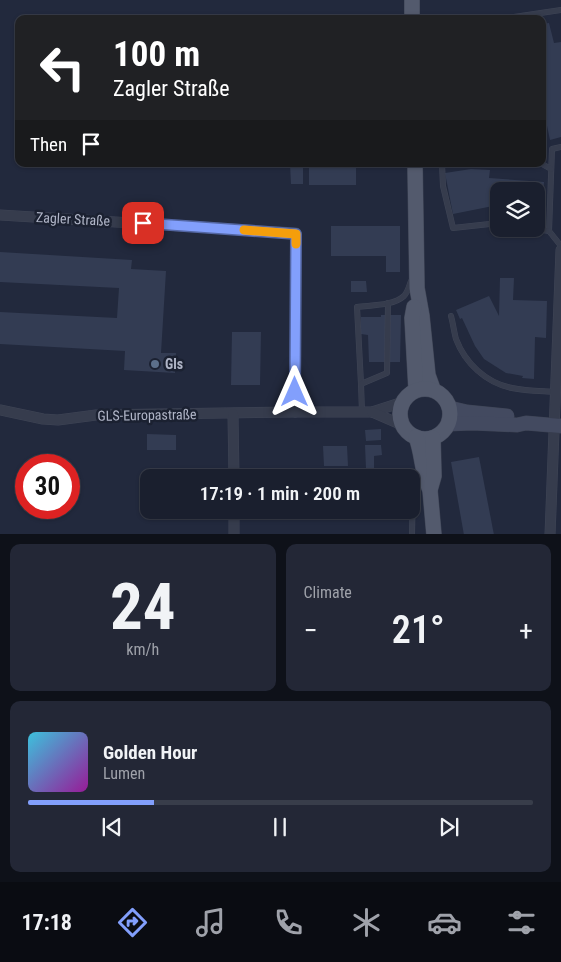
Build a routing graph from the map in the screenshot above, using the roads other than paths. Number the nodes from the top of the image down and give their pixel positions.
1 (412, 0) edge
2 (561, 10) edge
3 (412, 15) edge
4 (527, 15) edge
5 (561, 147) edge
6 (546, 166) edge
7 (415, 167) edge
8 (442, 167) edge
9 (551, 169) junction
10 (0, 215) edge
11 (490, 224) edge
12 (545, 230) edge
13 (549, 231) junction
14 (561, 246) edge
15 (561, 250) edge
16 (416, 264) junction
17 (417, 288) junction
18 (388, 303) junction
19 (452, 316) dead end
20 (361, 384) junction
21 (433, 389) junction
22 (416, 390) junction
23 (556, 392) junction
24 (403, 402) junction
25 (450, 408) junction
26 (0, 410) edge
27 (295, 412) junction
28 (367, 412) junction
29 (233, 414) junction
30 (526, 423) junction
31 (449, 424) junction
32 (402, 425) junction
33 (558, 425) edge
34 (416, 437) junction
35 (433, 438) junction
36 (234, 469) edge
37 (423, 470) junction
38 (430, 490) junction
39 (234, 519) edge
40 (234, 534) edge
41 (412, 534) edge
42 (434, 534) edge
43 (550, 534) edge

1 - 3 main road
2 - 4 lane
5 - 9 lane
6 - 9 lane
7 - 16 main road
8 - 11 lane
9 - 13 lane
10 - 27 street, Zagler Straße
12 - 13 lane
13 - 14 lane
15 - 23 street
16 - 17 main road
16 - 18 lane
17 - 21 main road
17 - 22 main road
18 - 20 lane
18 - 20 lane
19 - 23 lane
20 - 28 lane
21 - 22 main road
21 - 25 main road
22 - 24 main road
23 - 33 street
24 - 28 street
24 - 32 main road
25 - 30 main road
25 - 31 main road
26 - 29 street, GLS-Europastraße
27 - 28 street, GLS-Europastraße
27 - 29 street, GLS-Europastraße
28 - 32 street
29 - 36 street
30 - 31 main road
30 - 33 main road
31 - 35 main road
32 - 34 main road
33 - 43 street
34 - 35 main road
34 - 37 main road
35 - 38 main road
37 - 38 main road
37 - 41 lane
38 - 42 main road
39 - 40 street

